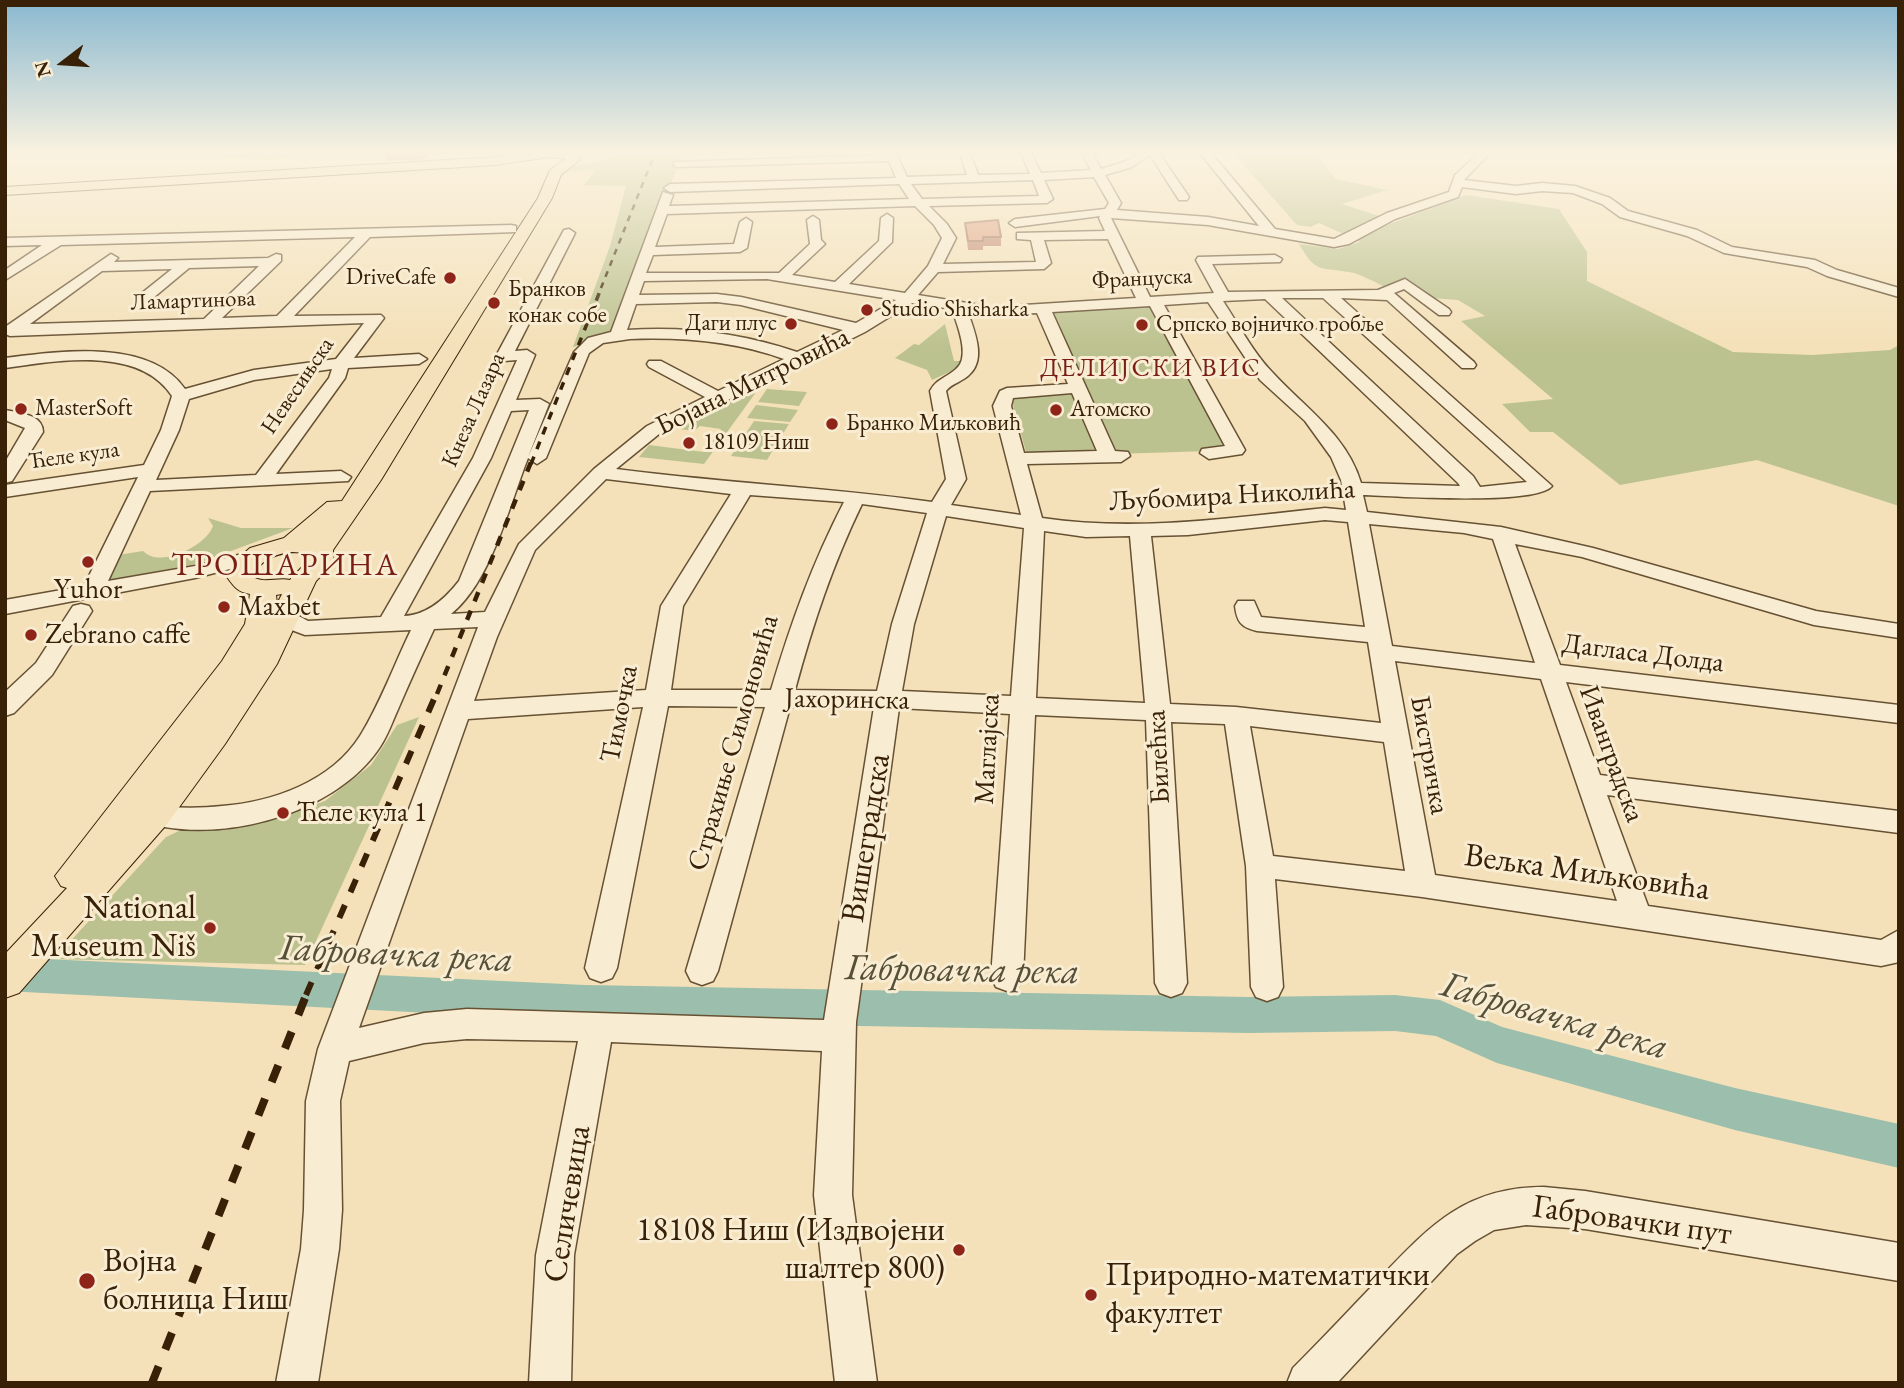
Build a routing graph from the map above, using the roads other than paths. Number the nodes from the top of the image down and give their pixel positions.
1 (518, 218) edge
2 (533, 218) edge
3 (662, 218) edge
4 (897, 218) edge
5 (935, 218) edge
6 (1013, 218) edge
7 (1058, 218) edge
8 (1105, 218) edge
9 (1171, 218) edge
10 (1259, 218) edge
11 (1387, 218) edge
12 (1638, 218) edge
13 (813, 220) dead end
14 (746, 222) dead end
15 (1014, 223) junction
16 (511, 229) junction
17 (1270, 231) junction
18 (366, 233) junction
19 (569, 233) dead end
20 (302, 234) junction
21 (1112, 235) junction
22 (1037, 236) junction
23 (137, 239) junction
24 (58, 240) junction
25 (5, 242) edge
26 (646, 251) junction
27 (1275, 259) dead end
28 (271, 262) junction
29 (22, 264) junction
30 (5, 265) edge
31 (185, 265) junction
32 (98, 267) junction
33 (934, 268) junction
34 (5, 276) edge
35 (637, 277) junction
36 (782, 277) junction
37 (838, 286) junction
38 (1269, 293) junction
39 (1899, 293) edge
40 (1327, 294) junction
41 (1380, 294) junction
42 (1218, 297) junction
43 (907, 299) junction
44 (142, 300) dead end
45 (629, 300) junction
46 (1150, 302) junction
47 (959, 306) junction
48 (1042, 307) junction
49 (1444, 312) dead end
50 (376, 318) joint
51 (280, 321) junction
52 (207, 324) junction
53 (8, 328) edge
54 (860, 329) junction
55 (617, 336) junction
56 (798, 358) junction
57 (419, 359) dead end
58 (342, 362) junction
59 (5, 363) edge
60 (655, 365) dead end
61 (1468, 365) dead end
62 (1078, 388) junction
63 (181, 396) junction
64 (717, 397) junction
65 (506, 406) junction
66 (5, 415) edge
67 (1209, 453) dead end
68 (537, 458) dead end
69 (1017, 459) junction
70 (601, 473) junction
71 (5, 477) edge
72 (341, 477) dead end
73 (146, 478) junction
74 (261, 481) junction
75 (744, 489) junction
76 (1353, 489) junction
77 (5, 491) edge
78 (1474, 492) junction
79 (856, 497) junction
80 (939, 508) junction
81 (1356, 515) junction
82 (1034, 525) junction
83 (1140, 531) junction
84 (1501, 533) junction
85 (291, 545) junction
86 (320, 550) junction
87 (254, 558) junction
88 (305, 577) junction
89 (253, 585) junction
90 (86, 601) junction
91 (1246, 606) dead end
92 (5, 607) edge
93 (284, 615) junction
94 (492, 619) junction
95 (426, 622) junction
96 (5, 624) edge
97 (387, 624) junction
98 (1899, 631) edge
99 (1378, 644) junction
100 (1548, 673) junction
101 (657, 698) junction
102 (781, 699) junction
103 (888, 699) junction
104 (1021, 706) junction
105 (5, 707) edge
106 (457, 712) junction
107 (1158, 712) junction
108 (1899, 715) edge
109 (1236, 716) junction
110 (1395, 734) junction
111 (1588, 783) junction
112 (146, 805) junction
113 (1899, 822) edge
114 (1260, 866) junction
115 (1422, 885) junction
116 (1637, 918) junction
117 (1899, 943) edge
118 (19, 947) edge
119 (601, 968) dead end
120 (702, 971) dead end
121 (1007, 977) dead end
122 (5, 981) edge
123 (1171, 983) dead end
124 (1267, 988) dead end
125 (597, 1026) junction
126 (839, 1029) junction
127 (335, 1049) junction
128 (1899, 1262) edge
129 (297, 1383) edge
130 (550, 1383) edge
131 (856, 1383) edge
132 (1308, 1383) edge

1 - 16 main road
2 - 86 main road
3 - 26 street
4 - 37 street
5 - 33 street, Бојана Митровића
6 - 15 street
7 - 15 street
8 - 21 street
9 - 17 street
10 - 17 street
11 - 17 street
12 - 39 street
13 - 36 street
14 - 26 street
15 - 22 street
16 - 18 street
16 - 85 main road
18 - 20 street
18 - 51 street
19 - 65 street, Кнеза Лазара
20 - 23 street
20 - 28 street
21 - 22 street
21 - 46 street
22 - 33 street
23 - 24 street
23 - 32 street
24 - 25 street
24 - 29 street
26 - 35 street
27 - 42 street, Бистричка
28 - 31 street
28 - 52 street
29 - 30 street
29 - 34 street
31 - 32 street
31 - 44 street
32 - 53 street
33 - 43 street, Бојана Митровића
35 - 36 street, Француска
35 - 45 street
36 - 37 street, Француска
37 - 43 street, Француска
38 - 40 street, Француска
38 - 42 street, Француска
38 - 78 street
40 - 41 street, Француска
40 - 78 street
41 - 49 street, Француска
41 - 61 street
42 - 46 street, Француска
42 - 76 street, Бистричка
43 - 47 street, Француска
43 - 54 street, Бојана Митровића
45 - 54 street
45 - 55 street
46 - 48 street, Француска
46 - 67 street
47 - 48 street, Француска
47 - 80 street, Вишеградска
48 - 62 street
50 - 51 street, Ламартинова
50 - 58 street, Невесињска
51 - 52 street, Ламартинова
52 - 53 street, Ламартинова
54 - 56 street, Бојана Митровића
55 - 56 street
55 - 68 street
56 - 64 street, Бојана Митровића
57 - 58 street
58 - 63 street
58 - 74 street, Невесињска
59 - 63 street
60 - 64 street
62 - 69 street, Маглајска
62 - 69 street
63 - 73 street
64 - 70 street, Бојана Митровића
65 - 95 street
65 - 97 street, Кнеза Лазара
66 - 71 street
69 - 82 street, Маглајска
70 - 75 street, Љубомира Николића
70 - 94 street, Бојана Митровића
72 - 74 street, Невесињска
73 - 74 street, Невесињска
73 - 77 street, Ћеле кула
73 - 90 street
75 - 79 street, Љубомира Николића
75 - 101 street, Тимочка
76 - 78 street
76 - 81 street, Бистричка
79 - 80 street, Љубомира Николића
79 - 102 street, Страхиње Симоновића
80 - 82 street, Љубомира Николића
80 - 103 street, Вишеградска
81 - 83 street, Љубомира Николића
81 - 84 street, Љубомира Николића
81 - 99 street, Бистричка
82 - 83 street, Љубомира Николића
82 - 104 street, Маглајска
83 - 107 street, Билећка
84 - 98 street, Љубомира Николића
84 - 100 street, Иванградска
85 - 86 main road
85 - 87 main road
86 - 88 main road
87 - 89 main road
87 - 90 street
88 - 89 main road
88 - 93 main road
89 - 90 street
89 - 112 main road
90 - 92 street
90 - 96 street
90 - 105 street
91 - 99 street
93 - 97 street
93 - 112 main road
94 - 95 street
94 - 106 street, Бојана Митровића
95 - 97 street
95 - 112 street
99 - 100 street, Дагласа Долда
99 - 110 street, Бистричка
100 - 108 street, Дагласа Долда
100 - 111 street, Иванградска
101 - 102 street, Јахоринска
101 - 106 street, Јахоринска
101 - 119 street, Тимочка
102 - 103 street, Јахоринска
102 - 120 street, Страхиње Симоновића
103 - 104 street, Јахоринска
103 - 126 street, Вишеградска
104 - 107 street, Јахоринска
104 - 121 street, Маглајска
106 - 127 street, Бојана Митровића
107 - 109 street, Јахоринска
107 - 123 street, Билећка
109 - 110 street, Јахоринска
109 - 114 street
110 - 115 street, Бистричка
111 - 113 street
111 - 116 street, Иванградска
112 - 118 main road
114 - 115 street, Вељка Миљковића
114 - 124 street
115 - 116 street, Вељка Миљковића
116 - 117 street, Вељка Миљковића
118 - 122 main road
125 - 126 street
125 - 127 street
125 - 130 street, Селичевица
126 - 131 street, Вишеградска
127 - 129 street, Бојана Митровића
128 - 132 street, Габровачки пут

